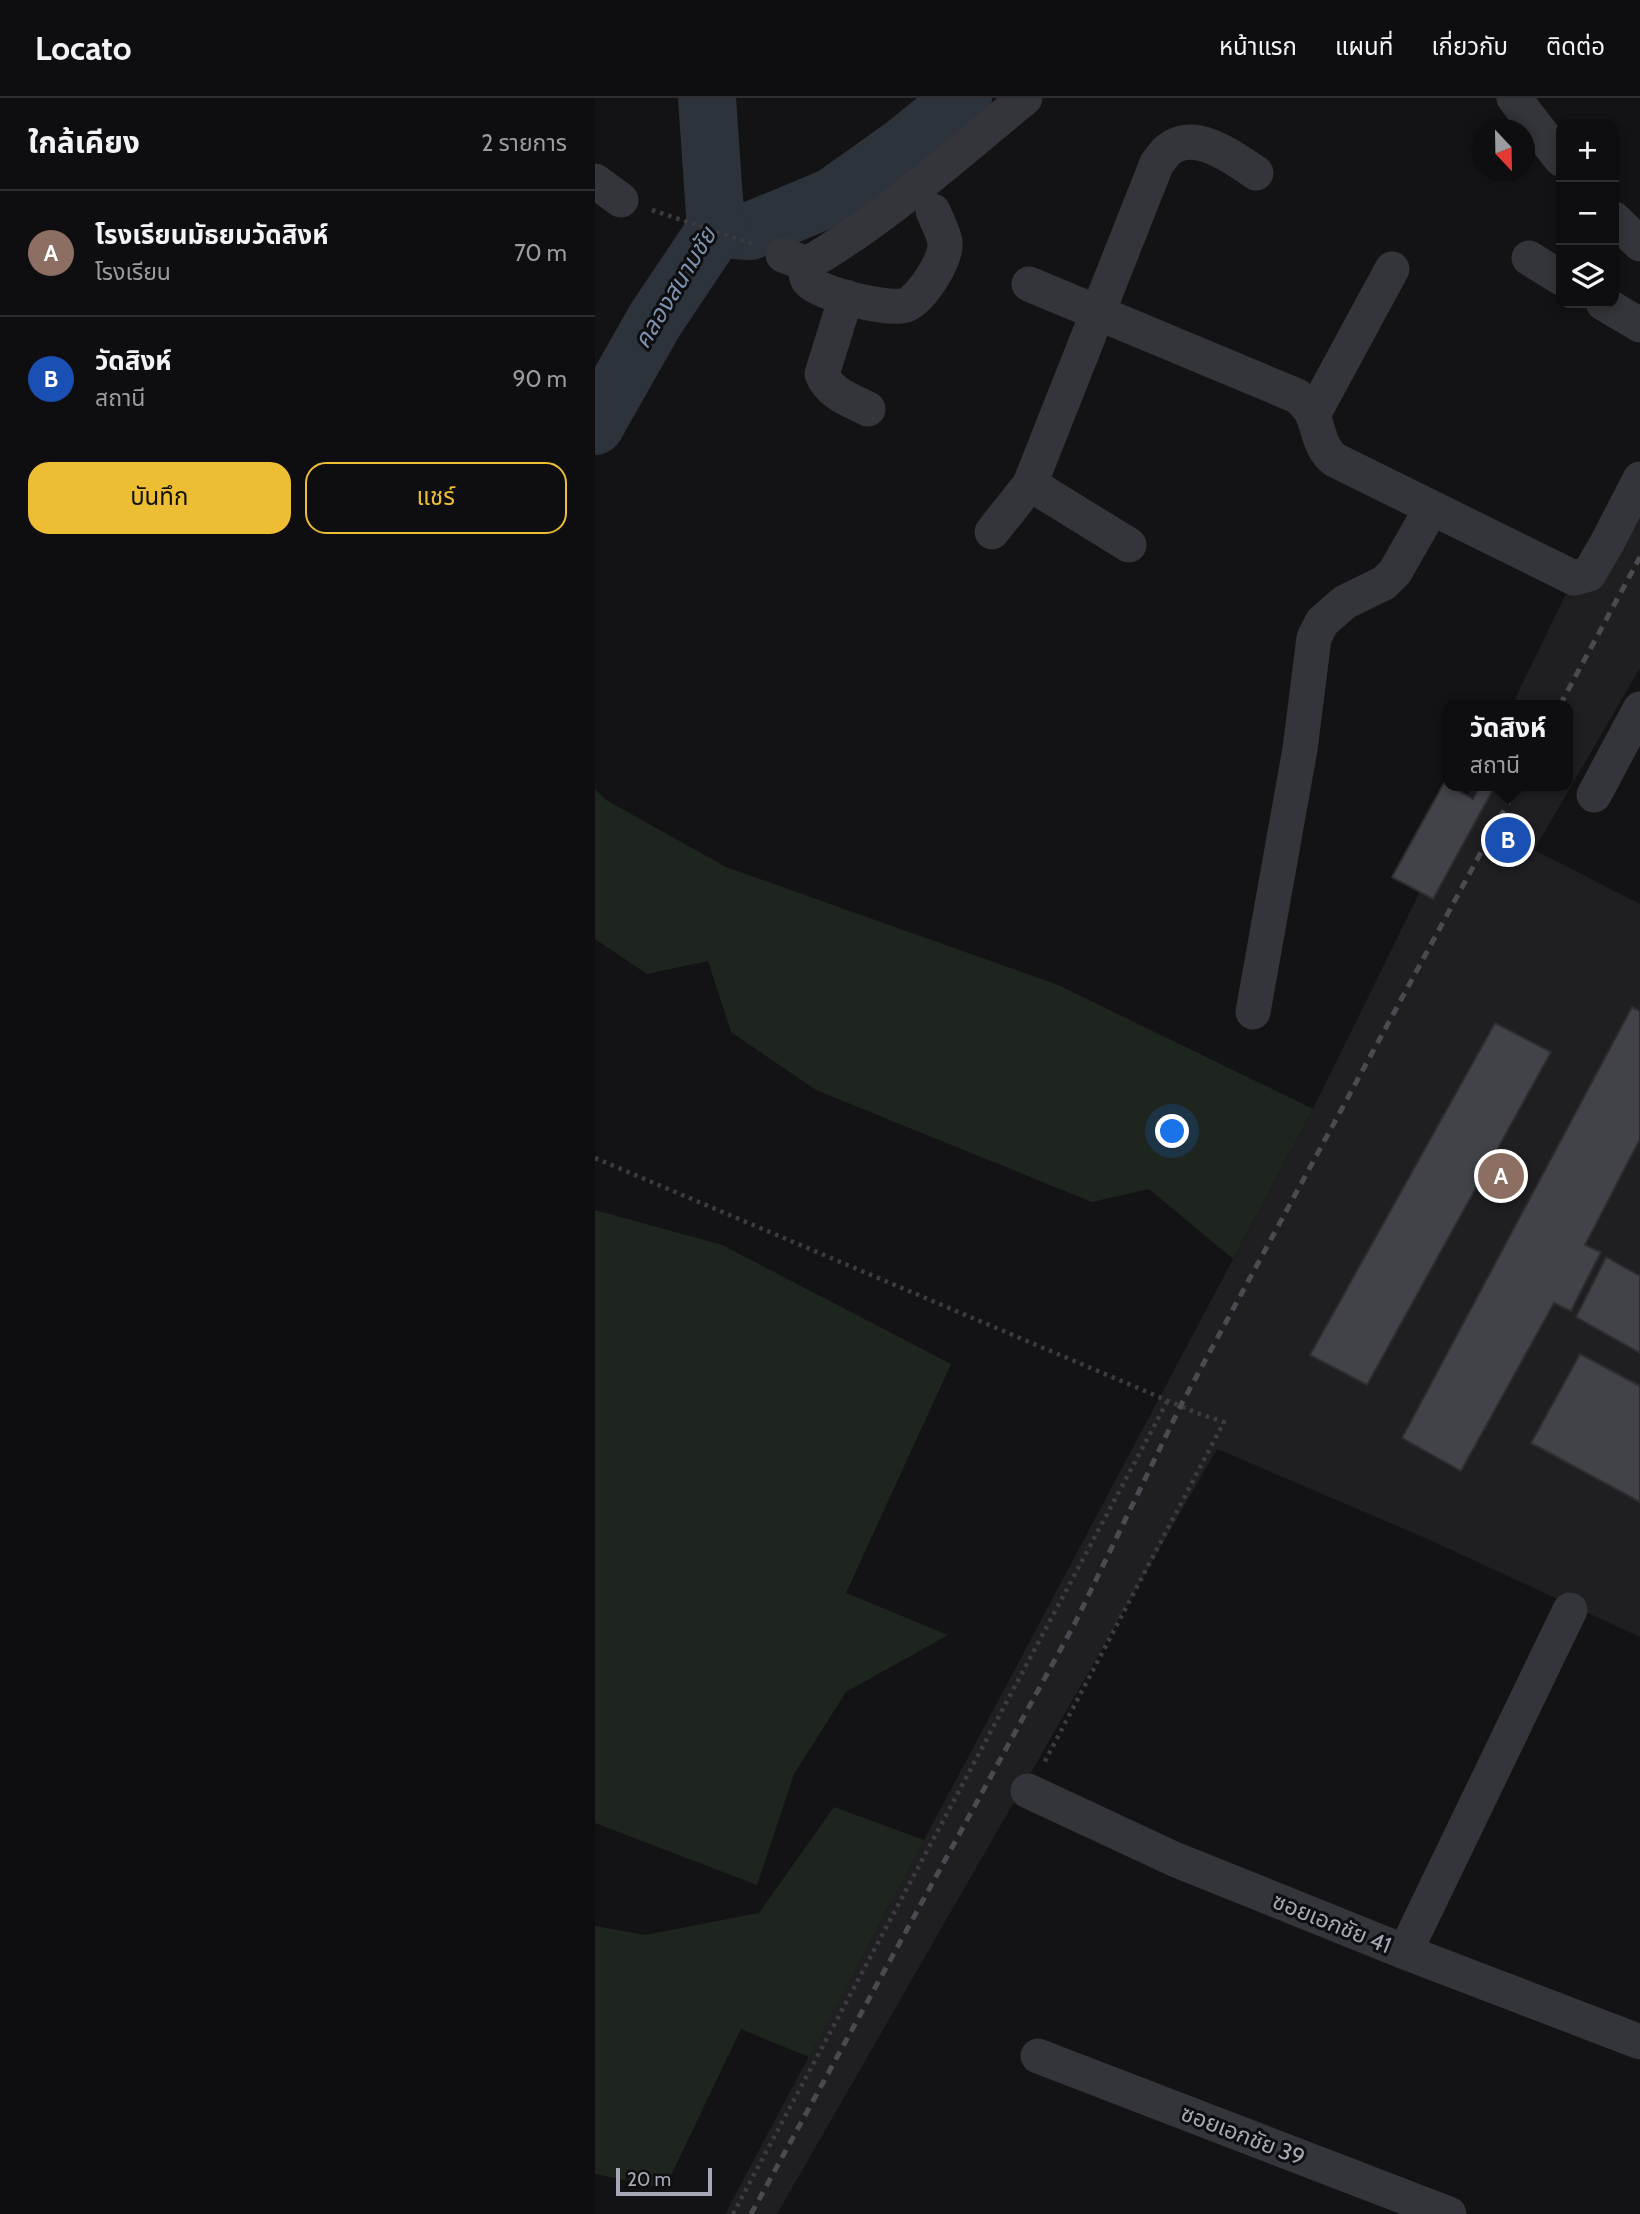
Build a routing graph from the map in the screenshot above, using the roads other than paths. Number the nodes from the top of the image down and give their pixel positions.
1 (1024, 98) edge
2 (1514, 98) edge
3 (1556, 153) edge
4 (1256, 173) dead end
5 (933, 211) dead end
6 (1619, 224) edge
7 (1640, 244) edge
8 (1529, 258) dead end
9 (1392, 269) dead end
10 (1556, 275) edge
11 (1029, 284) dead end
12 (846, 297) junction
13 (1611, 308) edge
14 (1098, 314) junction
15 (1640, 325) edge
16 (868, 409) dead end
17 (1313, 415) junction
18 (1640, 479) edge
19 (1030, 484) junction
20 (1431, 509) junction
21 (992, 533) dead end
22 (1129, 545) dead end
23 (1640, 709) edge
24 (1594, 795) dead end
25 (1253, 1012) dead end
26 (1570, 1610) dead end
27 (1028, 1791) road end
28 (1405, 1952) junction
29 (1640, 2042) edge
30 (1038, 2056) dead end
31 (1449, 2214) edge

1 - 12 street
2 - 3 street
4 - 14 street
5 - 12 street
6 - 7 street
8 - 10 street
9 - 17 street
11 - 14 street
12 - 16 street
13 - 15 street
14 - 17 street
14 - 19 street
17 - 20 street
18 - 20 street
19 - 21 street
19 - 22 street
20 - 25 street
23 - 24 street
26 - 28 street
27 - 28 street, ซอยเอกชัย 41
28 - 29 street, ซอยเอกชัย 41
30 - 31 street, ซอยเอกชัย 39

